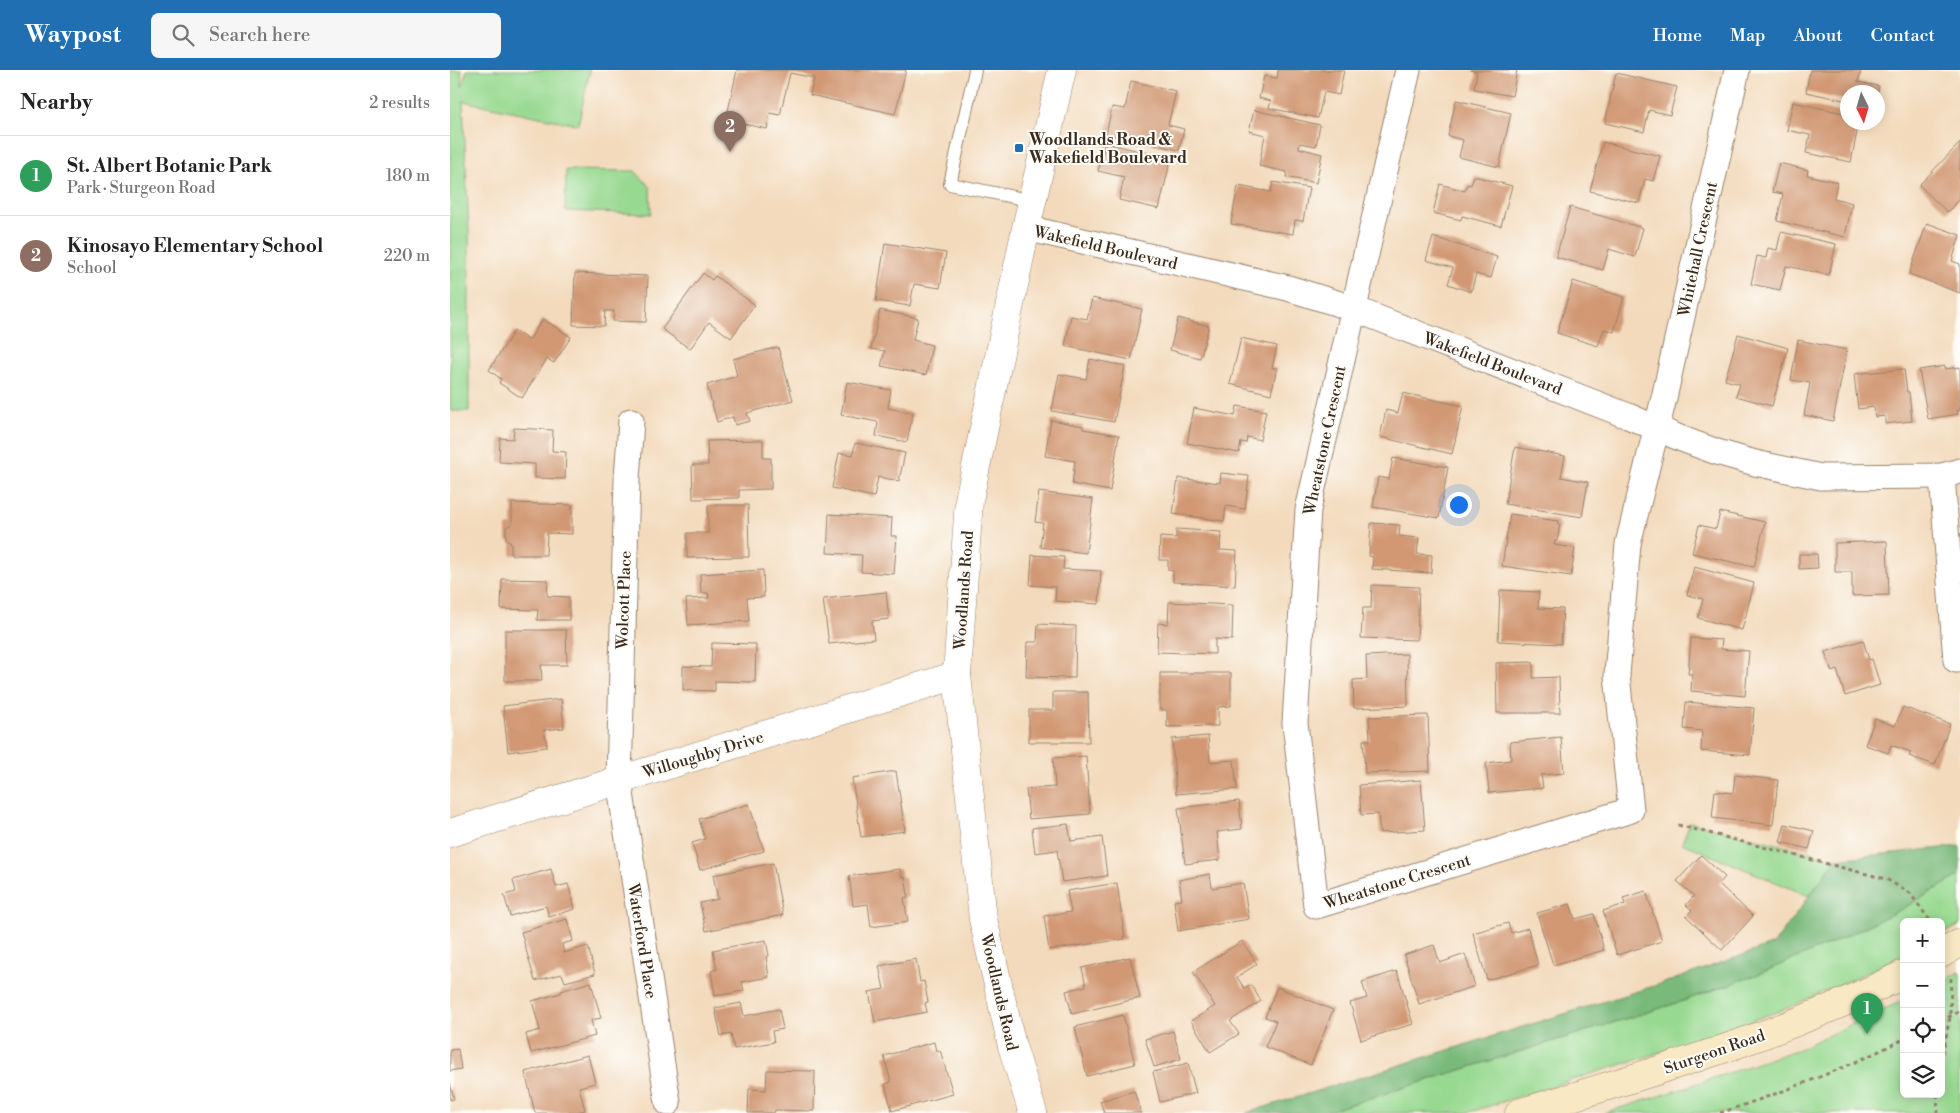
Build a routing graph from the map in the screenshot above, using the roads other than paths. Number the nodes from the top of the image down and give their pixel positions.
1 (975, 70) edge
2 (1062, 70) edge
3 (1408, 70) edge
4 (1736, 70) edge
5 (1032, 201) junction
6 (1026, 228) junction
7 (1352, 308) junction
8 (631, 421) dead end
9 (1657, 428) junction
10 (1951, 474) edge
11 (1956, 660) dead end
12 (957, 675) junction
13 (619, 780) junction
14 (450, 833) edge
15 (1900, 976) edge
16 (668, 1103) dead end
17 (1033, 1113) edge
18 (1519, 1113) edge

1 - 5 lane
2 - 5 street, Woodlands Road
3 - 7 street
4 - 9 street, Whitehall Crescent
5 - 6 street, Woodlands Road
6 - 7 street, Wakefield Boulevard
6 - 12 street, Woodlands Road
7 - 9 street, Wakefield Boulevard
7 - 9 street, Wheatstone Crescent
8 - 13 street, Wolcott Place
9 - 10 street, Wakefield Boulevard
10 - 11 street
12 - 13 street, Willoughby Drive
12 - 17 street, Woodlands Road
13 - 14 street, Willoughby Drive
13 - 16 street, Waterford Place
15 - 18 main road, Sturgeon Road

